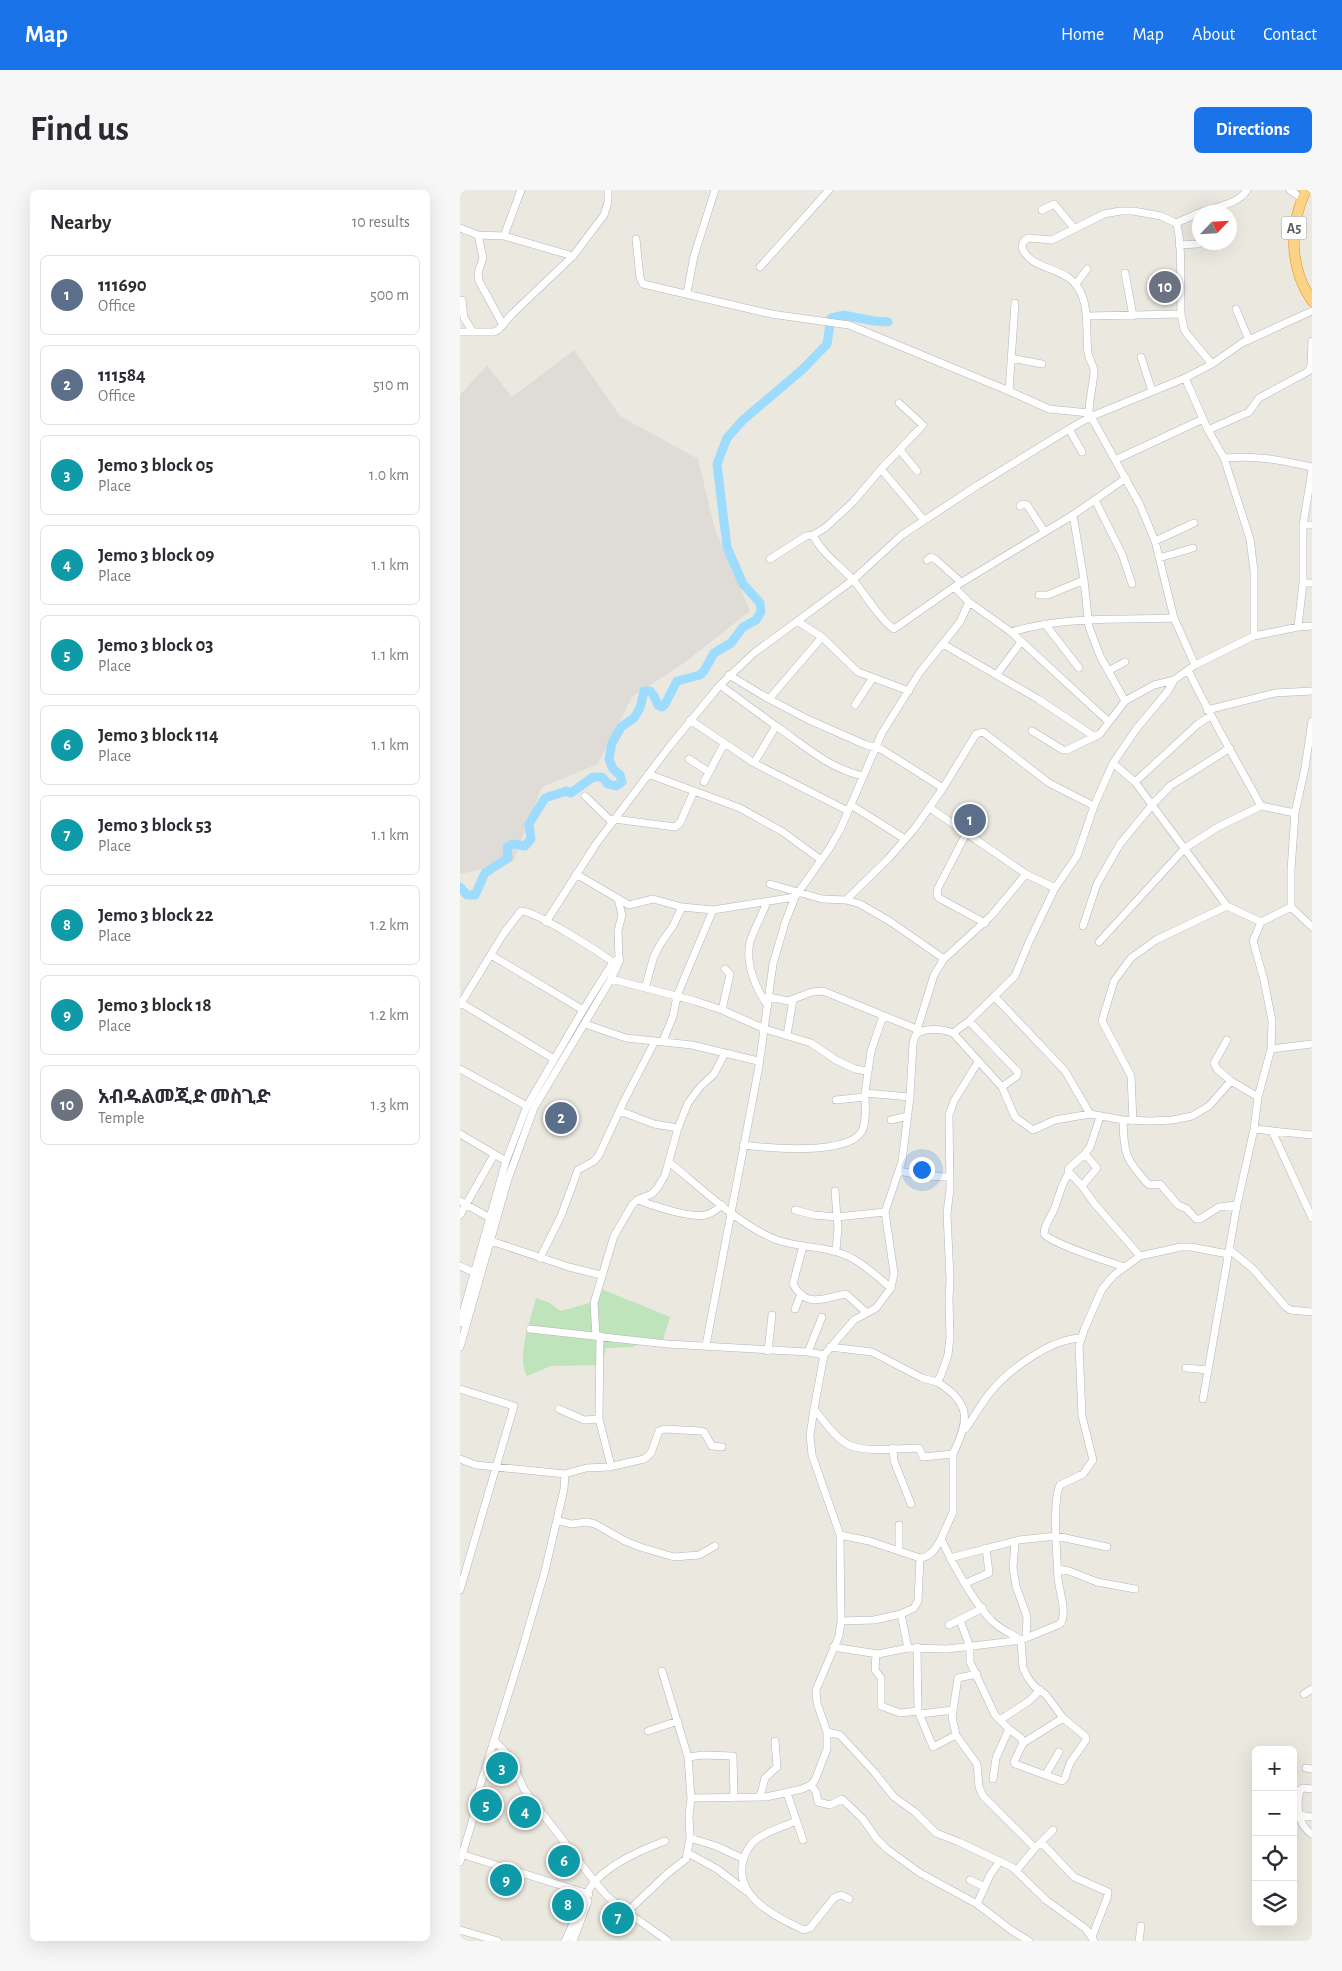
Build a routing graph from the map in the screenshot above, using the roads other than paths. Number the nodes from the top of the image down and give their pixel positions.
1 (520, 190) edge
2 (608, 190) edge
3 (715, 190) edge
4 (829, 190) edge
5 (1247, 190) edge
6 (1290, 190) edge
7 (1304, 194) edge
8 (1223, 205) edge
9 (1042, 210) dead end
10 (1192, 216) edge
11 (1176, 223) junction
12 (460, 228) edge
13 (1074, 228) junction
14 (478, 235) junction
15 (504, 236) junction
16 (636, 239) dead end
17 (1192, 244) edge
18 (1179, 245) junction
19 (574, 256) junction
20 (760, 267) dead end
21 (1087, 269) dead end
22 (1125, 273) dead end
23 (1076, 284) junction
24 (687, 293) junction
25 (462, 300) dead end
26 (1312, 301) edge
27 (1015, 303) dead end
28 (1236, 309) dead end
29 (1312, 311) edge
30 (1181, 314) junction
31 (1087, 316) junction
32 (1133, 316) junction
33 (502, 325) junction
34 (460, 332) edge
35 (473, 332) junction
36 (1249, 340) junction
37 (1312, 341) edge
38 (1141, 357) dead end
39 (1011, 358) junction
40 (1042, 364) dead end
41 (1212, 364) junction
42 (1185, 378) junction
43 (1009, 391) junction
44 (1152, 392) junction
45 (899, 403) dead end
46 (1090, 415) junction
47 (1203, 419) junction
48 (1069, 429) junction
49 (1208, 430) junction
50 (900, 450) junction
51 (1082, 452) dead end
52 (1224, 458) junction
53 (1115, 460) junction
54 (1312, 469) edge
55 (881, 470) junction
56 (917, 471) dead end
57 (1126, 478) junction
58 (1095, 500) junction
59 (1020, 506) dead end
60 (1073, 515) junction
61 (924, 520) junction
62 (1194, 523) dead end
63 (1303, 525) junction
64 (1312, 525) edge
65 (1044, 531) junction
66 (813, 535) junction
67 (1155, 541) junction
68 (1193, 548) dead end
69 (1159, 558) junction
70 (770, 559) dead end
71 (927, 560) dead end
72 (852, 580) junction
73 (1084, 580) junction
74 (961, 582) junction
75 (1303, 583) junction
76 (1312, 583) edge
77 (1132, 584) dead end
78 (954, 587) junction
79 (1039, 595) dead end
80 (969, 602) junction
81 (1174, 618) junction
82 (1087, 620) junction
83 (797, 621) junction
84 (1044, 624) junction
85 (1312, 626) edge
86 (1298, 627) junction
87 (1011, 632) junction
88 (1254, 636) junction
89 (822, 637) junction
90 (1021, 642) junction
91 (943, 644) junction
92 (1125, 662) dead end
93 (1195, 665) junction
94 (1079, 668) dead end
95 (1188, 670) junction
96 (1108, 671) junction
97 (997, 674) junction
98 (729, 675) junction
99 (872, 679) junction
100 (1174, 680) junction
101 (720, 685) junction
102 (909, 691) junction
103 (1312, 691) edge
104 (769, 699) junction
105 (1125, 701) junction
106 (855, 705) dead end
107 (1208, 713) junction
108 (690, 720) junction
109 (1312, 721) edge
110 (1109, 722) junction
111 (776, 726) junction
112 (1032, 731) dead end
113 (1095, 737) junction
114 (724, 744) junction
115 (876, 748) junction
116 (1230, 748) junction
117 (689, 759) dead end
118 (1113, 762) junction
119 (754, 763) junction
120 (1305, 768) junction
121 (709, 772) junction
122 (1312, 773) edge
123 (648, 774) junction
124 (864, 776) junction
125 (704, 782) dead end
126 (1135, 782) junction
127 (943, 788) junction
128 (694, 791) junction
129 (585, 796) dead end
130 (1152, 804) junction
131 (1094, 806) junction
132 (1261, 806) junction
133 (850, 808) junction
134 (930, 808) junction
135 (1295, 812) junction
136 (613, 821) junction
137 (967, 832) junction
138 (906, 839) junction
139 (1185, 848) junction
140 (821, 860) junction
141 (576, 874) junction
142 (1026, 874) junction
143 (770, 884) dead end
144 (1055, 888) junction
145 (797, 895) junction
146 (618, 899) junction
147 (846, 900) junction
148 (767, 902) junction
149 (1227, 906) junction
150 (682, 907) junction
151 (1291, 907) junction
152 (713, 910) junction
153 (546, 922) junction
154 (1261, 922) junction
155 (984, 923) junction
156 (1083, 926) dead end
157 (1312, 927) edge
158 (1099, 942) dead end
159 (491, 955) junction
160 (944, 959) junction
161 (617, 962) junction
162 (725, 969) dead end
163 (611, 979) junction
164 (645, 988) junction
165 (677, 996) junction
166 (769, 997) junction
167 (995, 997) junction
168 (793, 1000) junction
169 (461, 1004) edge
170 (768, 1006) junction
171 (583, 1010) junction
172 (722, 1010) junction
173 (883, 1016) junction
174 (969, 1021) junction
175 (585, 1024) junction
176 (765, 1029) junction
177 (919, 1031) junction
178 (953, 1033) junction
179 (787, 1035) junction
180 (1227, 1040) dead end
181 (659, 1041) junction
182 (1312, 1044) edge
183 (1270, 1048) junction
184 (725, 1053) junction
185 (554, 1059) junction
186 (758, 1061) junction
187 (978, 1062) junction
188 (460, 1068) edge
189 (867, 1071) junction
190 (1231, 1081) junction
191 (1002, 1086) junction
192 (538, 1094) junction
193 (865, 1095) junction
194 (910, 1097) junction
195 (1258, 1097) junction
196 (836, 1100) dead end
197 (527, 1106) junction
198 (620, 1111) junction
199 (1090, 1114) junction
200 (908, 1116) junction
201 (1100, 1117) junction
202 (891, 1120) dead end
203 (1123, 1120) junction
204 (1132, 1121) junction
205 (678, 1128) junction
206 (1254, 1129) junction
207 (1272, 1131) junction
208 (460, 1134) edge
209 (1312, 1135) edge
210 (743, 1145) junction
211 (1085, 1154) junction
212 (494, 1155) junction
213 (506, 1161) junction
214 (669, 1162) junction
215 (899, 1171) junction
216 (1069, 1173) junction
217 (949, 1177) junction
218 (1082, 1186) junction
219 (836, 1191) dead end
220 (637, 1200) junction
221 (463, 1203) edge
222 (1237, 1204) junction
223 (722, 1205) junction
224 (796, 1210) dead end
225 (731, 1211) junction
226 (885, 1212) junction
227 (460, 1215) edge
228 (837, 1217) junction
229 (490, 1218) junction
230 (1312, 1218) edge
231 (490, 1241) junction
232 (803, 1246) junction
233 (836, 1251) junction
234 (1229, 1252) junction
235 (483, 1256) junction
236 (1140, 1256) junction
237 (540, 1258) junction
238 (460, 1266) edge
239 (1124, 1267) junction
240 (475, 1273) junction
241 (601, 1275) junction
242 (891, 1288) junction
243 (801, 1294) junction
244 (795, 1309) dead end
245 (1312, 1312) edge
246 (867, 1313) junction
247 (772, 1314) dead end
248 (822, 1316) dead end
249 (460, 1323) edge
250 (530, 1329) dead end
251 (598, 1336) junction
252 (1080, 1338) junction
253 (706, 1345) junction
254 (460, 1347) edge
255 (830, 1347) junction
256 (768, 1351) junction
257 (808, 1352) junction
258 (824, 1355) junction
259 (1186, 1368) dead end
260 (1208, 1370) junction
261 (936, 1382) junction
262 (460, 1389) edge
263 (1203, 1399) dead end
264 (559, 1409) dead end
265 (814, 1409) junction
266 (599, 1419) junction
267 (964, 1432) junction
268 (722, 1447) dead end
269 (893, 1448) junction
270 (953, 1454) junction
271 (460, 1459) edge
272 (496, 1466) junction
273 (611, 1466) junction
274 (565, 1474) junction
275 (911, 1504) dead end
276 (557, 1520) junction
277 (899, 1525) dead end
278 (840, 1535) junction
279 (1056, 1536) junction
280 (941, 1539) junction
281 (1015, 1542) junction
282 (715, 1546) dead end
283 (1106, 1547) dead end
284 (986, 1548) junction
285 (899, 1550) junction
286 (920, 1558) junction
287 (950, 1558) junction
288 (1058, 1569) junction
289 (966, 1583) junction
290 (460, 1589) edge
291 (1135, 1589) dead end
292 (982, 1608) junction
293 (901, 1614) junction
294 (960, 1620) junction
295 (841, 1621) junction
296 (949, 1625) dead end
297 (1023, 1638) junction
298 (833, 1647) junction
299 (916, 1647) junction
300 (970, 1647) junction
301 (908, 1648) junction
302 (876, 1654) junction
303 (662, 1672) dead end
304 (977, 1674) junction
305 (1312, 1689) edge
306 (1040, 1690) junction
307 (1304, 1694) dead end
308 (952, 1710) junction
309 (919, 1712) junction
310 (1063, 1718) junction
311 (1000, 1720) junction
312 (678, 1721) junction
313 (1009, 1729) junction
314 (648, 1731) dead end
315 (827, 1732) junction
316 (956, 1735) junction
317 (494, 1740) junction
318 (775, 1740) dead end
319 (1023, 1743) junction
320 (1059, 1752) dead end
321 (688, 1757) junction
322 (1046, 1774) junction
323 (993, 1779) dead end
324 (811, 1785) junction
325 (1312, 1789) edge
326 (787, 1793) junction
327 (760, 1797) junction
328 (691, 1798) junction
329 (734, 1798) junction
330 (1300, 1815) junction
331 (1312, 1817) edge
332 (796, 1821) junction
333 (1053, 1830) dead end
334 (1312, 1834) edge
335 (690, 1838) junction
336 (803, 1840) dead end
337 (665, 1841) dead end
338 (1038, 1845) junction
339 (688, 1853) junction
340 (464, 1855) junction
341 (744, 1859) junction
342 (1000, 1860) junction
343 (460, 1862) edge
344 (1016, 1871) junction
345 (970, 1880) dead end
346 (596, 1882) junction
347 (984, 1887) junction
348 (749, 1893) junction
349 (589, 1894) junction
350 (849, 1899) dead end
351 (977, 1904) junction
352 (627, 1912) junction
353 (1141, 1926) dead end
354 (460, 1930) edge
355 (657, 1933) junction
356 (1093, 1939) edge
357 (498, 1941) edge
358 (565, 1941) edge
359 (572, 1941) edge
360 (652, 1941) edge
361 (668, 1941) edge
362 (1028, 1941) edge
363 (1139, 1941) edge

1 - 15 street
2 - 19 street
3 - 24 street
4 - 20 street
5 - 8 street
6 - 7 street
7 - 26 highway, A5
9 - 13 street
10 - 11 street
11 - 13 street
11 - 18 street
12 - 14 street
13 - 23 street
14 - 15 street
14 - 33 street
15 - 19 street
16 - 24 street
17 - 18 street
18 - 30 street
19 - 33 street
21 - 23 street
22 - 32 street
23 - 31 street
24 - 43 street
25 - 35 street
27 - 39 street
28 - 36 street
29 - 36 street
30 - 32 street
30 - 41 street
31 - 32 street
31 - 46 street
33 - 35 street
34 - 35 street
36 - 41 street
37 - 49 street
38 - 44 street
39 - 40 street
39 - 43 street
41 - 42 street
42 - 44 street
42 - 47 street
43 - 46 street
44 - 46 street
45 - 50 street
46 - 48 street
46 - 53 street
47 - 49 street
47 - 53 street
48 - 51 street
48 - 61 street
49 - 52 street
50 - 55 street
50 - 56 street
52 - 54 street
52 - 88 street
53 - 57 street
54 - 63 street
55 - 61 street
55 - 66 street
57 - 58 street
57 - 67 street
58 - 60 street
58 - 77 street
59 - 65 street
60 - 65 street
60 - 73 street
61 - 72 street
62 - 67 street
63 - 64 street
63 - 75 street
65 - 74 street
66 - 70 street
66 - 72 street
67 - 69 street
68 - 69 street
69 - 81 street
71 - 74 street
72 - 78 street
72 - 83 street
73 - 79 street
73 - 82 street
74 - 78 street
75 - 76 street
75 - 86 street
78 - 80 street
80 - 87 street
80 - 91 street
81 - 82 street
81 - 93 street
82 - 84 street
82 - 96 street
83 - 89 street
83 - 98 street
84 - 87 street
84 - 94 street
85 - 86 street
86 - 88 street
87 - 90 street
88 - 93 street
89 - 99 street
89 - 104 street
90 - 97 street
90 - 110 street
91 - 97 street
91 - 102 street
92 - 96 street
93 - 95 street
95 - 100 street
95 - 107 street
96 - 105 street
97 - 113 street
98 - 101 street
98 - 104 street
99 - 102 street
99 - 106 street
100 - 105 street
100 - 118 street
101 - 108 street
101 - 111 street
102 - 115 street
103 - 107 street
104 - 115 street
105 - 110 street
107 - 116 street
107 - 126 street
108 - 114 street
108 - 123 street
109 - 120 street
110 - 113 street
111 - 119 street
111 - 124 street
112 - 113 street
114 - 119 street
114 - 121 street
115 - 124 street
115 - 127 street
116 - 130 street
116 - 132 street
117 - 121 street
118 - 126 street
118 - 131 street
119 - 133 street
120 - 122 street
120 - 135 street
121 - 125 street
123 - 128 street
123 - 136 street
124 - 133 street
126 - 130 street
127 - 131 street
127 - 134 street
128 - 136 street
128 - 140 street
129 - 136 street
130 - 139 street
130 - 156 street
131 - 144 street
132 - 135 street
132 - 139 street
133 - 138 street
133 - 140 street
134 - 137 street
134 - 138 street
135 - 151 street
136 - 141 street
137 - 142 street
137 - 155 street
138 - 147 street
139 - 149 street
139 - 158 street
140 - 145 street
141 - 146 street
141 - 153 street
142 - 144 street
142 - 155 street
143 - 145 street
144 - 167 street
145 - 147 street
145 - 148 street
145 - 166 street
146 - 150 street
146 - 161 street
147 - 160 street
148 - 152 street
148 - 170 street
149 - 154 street
149 - 204 street
150 - 152 street
150 - 164 street
151 - 154 street
151 - 157 street
152 - 165 street
153 - 159 street
153 - 161 street
154 - 183 street
155 - 160 street
159 - 169 street
159 - 171 street
160 - 177 street
161 - 163 street
161 - 171 street
162 - 172 street
163 - 164 street
163 - 175 street
164 - 165 street
165 - 172 street
165 - 181 street
166 - 168 street
166 - 170 street
167 - 174 street
167 - 199 street
168 - 173 street
168 - 179 street
169 - 185 street
170 - 176 street
171 - 185 street
172 - 176 street
173 - 177 street
173 - 189 street
174 - 178 street
174 - 191 street
175 - 181 street
175 - 192 street
176 - 179 street
176 - 186 street
177 - 178 street
177 - 194 street
178 - 187 street
179 - 189 street
180 - 190 street
181 - 184 street
181 - 198 street
182 - 183 street
183 - 195 street
184 - 186 street
184 - 205 street
185 - 192 street
186 - 210 street
187 - 191 street
187 - 217 street
188 - 197 street
189 - 193 street
190 - 195 street
190 - 204 street
191 - 199 street
192 - 197 street
192 - 231 street
193 - 194 street
193 - 196 street
193 - 210 street
194 - 200 street
195 - 206 street
197 - 213 street
198 - 205 street
198 - 237 street
199 - 201 street
200 - 202 street
200 - 215 street
201 - 203 street
201 - 211 street
203 - 204 street
203 - 222 street
205 - 214 street
206 - 207 street
206 - 222 street
207 - 209 street
207 - 230 street
208 - 212 street
210 - 225 street
211 - 216 street
211 - 218 street
212 - 213 street
212 - 221 street
213 - 229 street
214 - 220 street
214 - 223 street
215 - 217 street
215 - 226 street
216 - 218 street
216 - 239 street
217 - 261 street
218 - 236 street
219 - 228 street
220 - 223 street
220 - 241 street
221 - 227 street
221 - 229 street
222 - 234 street
223 - 225 street
224 - 228 street
225 - 232 street
225 - 253 street
226 - 228 street
226 - 242 street
228 - 233 street
229 - 235 street
231 - 235 street
231 - 237 street
232 - 233 street
232 - 243 street
233 - 242 street
234 - 236 street
234 - 245 street
234 - 260 street
235 - 240 street
235 - 254 street
236 - 239 street
237 - 241 street
238 - 240 street
239 - 252 street
240 - 249 street
241 - 251 street
242 - 246 street
243 - 244 street
243 - 246 street
246 - 255 street
247 - 256 street
248 - 257 street
250 - 251 street
251 - 253 street
251 - 266 street
252 - 267 street
252 - 279 street
253 - 256 street
255 - 258 street
255 - 261 street
256 - 257 street
257 - 258 street
258 - 265 street
259 - 260 street
260 - 263 street
261 - 267 street
262 - 272 street
264 - 266 street
265 - 269 street
265 - 278 street
266 - 273 street
267 - 270 street
268 - 273 street
269 - 270 street
269 - 275 street
270 - 280 street
271 - 272 street
272 - 274 street
272 - 290 street
273 - 274 street
274 - 276 street
276 - 282 street
276 - 317 street
277 - 285 street
278 - 285 street
278 - 295 street
279 - 281 street
279 - 283 street
279 - 288 street
280 - 286 street
280 - 287 street
281 - 284 street
281 - 297 street
284 - 287 street
284 - 289 street
285 - 286 street
286 - 293 street
287 - 289 street
288 - 291 street
288 - 297 street
289 - 292 street
292 - 294 street
292 - 297 street
293 - 295 street
293 - 301 street
294 - 296 street
294 - 300 street
295 - 298 street
297 - 300 street
297 - 306 street
298 - 302 street
298 - 315 street
299 - 300 street
299 - 301 street
299 - 309 street
300 - 304 street
301 - 302 street
302 - 309 street
303 - 312 street
304 - 308 street
304 - 311 street
305 - 307 street
306 - 310 street
306 - 311 street
308 - 309 street
308 - 316 street
309 - 316 street
310 - 319 street
310 - 322 street
311 - 313 street
312 - 314 street
312 - 321 street
313 - 319 street
313 - 323 street
315 - 324 street
315 - 342 street
316 - 338 street
317 - 340 street
317 - 346 street
318 - 327 street
319 - 322 street
320 - 322 street
321 - 328 street
321 - 329 street
324 - 326 street
324 - 351 street
325 - 330 street
326 - 327 street
326 - 332 street
327 - 329 street
328 - 329 street
328 - 335 street
330 - 331 street
330 - 334 street
332 - 336 street
332 - 341 street
333 - 338 street
335 - 339 street
335 - 341 street
337 - 346 street
338 - 344 street
338 - 356 street
339 - 348 street
339 - 352 street
340 - 343 street
340 - 349 street
341 - 348 street
342 - 344 street
342 - 347 street
344 - 356 street
345 - 347 street
346 - 349 street
346 - 352 street
347 - 351 street
348 - 350 street
349 - 358 street
349 - 359 street
351 - 362 street
352 - 355 street
353 - 363 street
354 - 357 street
355 - 360 street
355 - 361 street

